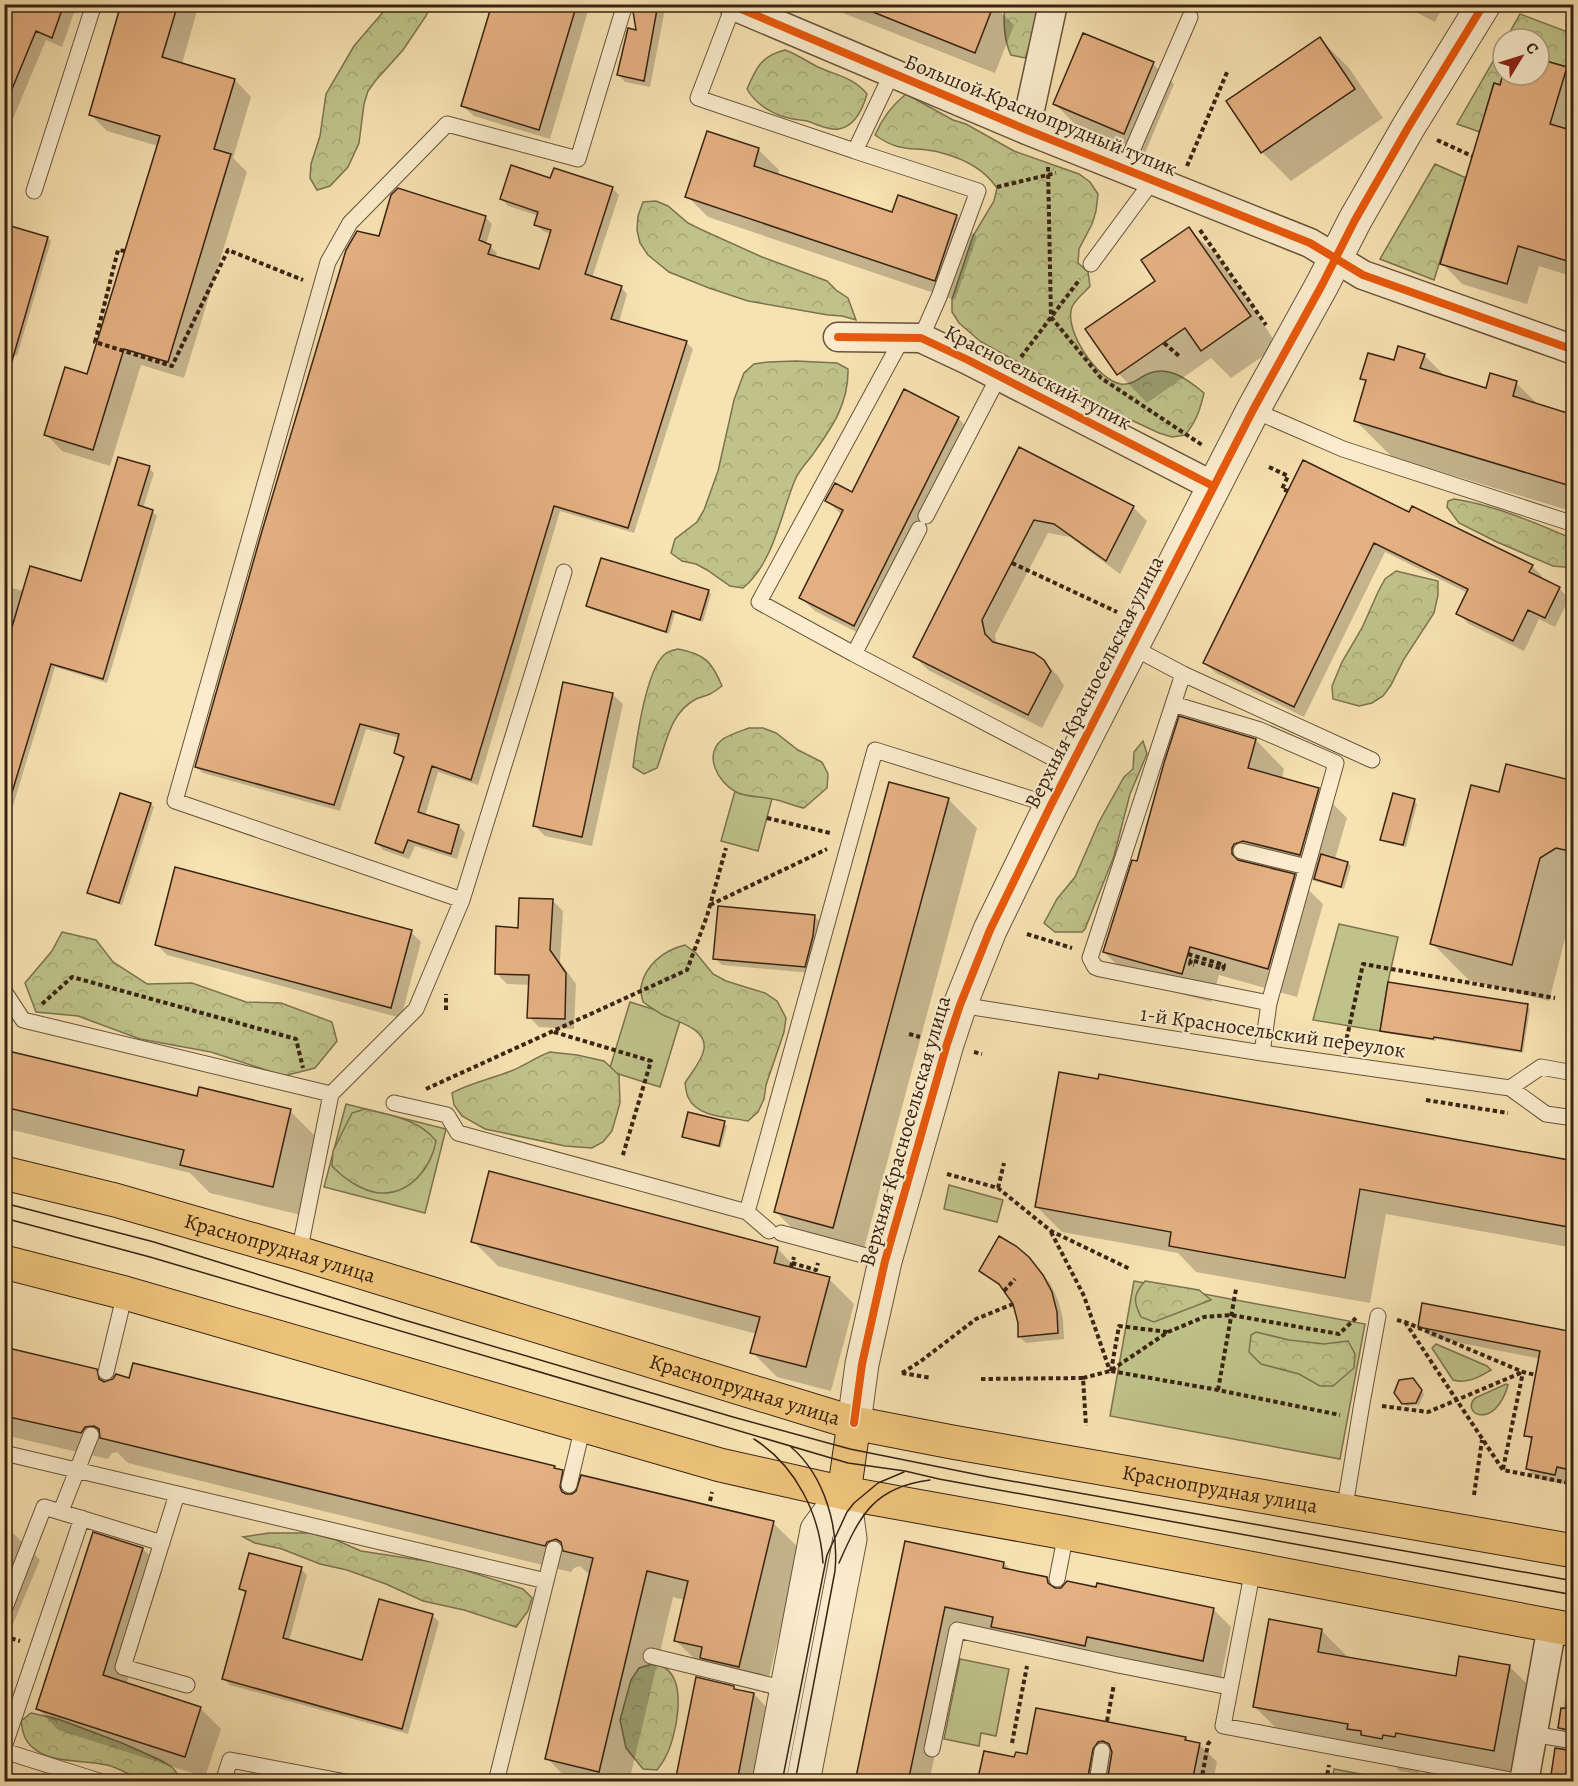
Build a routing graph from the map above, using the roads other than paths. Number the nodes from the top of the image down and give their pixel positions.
1 (94, 4) edge
2 (625, 4) edge
3 (1053, 4) edge
4 (1484, 4) edge
5 (734, 5) edge
6 (1190, 17) dead end
7 (892, 73) junction
8 (1028, 130) junction
9 (855, 151) junction
10 (1124, 169) junction
11 (1153, 180) junction
12 (34, 191) dead end
13 (1334, 259) junction
14 (1091, 264) road end
15 (838, 337) dead end
16 (912, 338) junction
17 (1574, 350) edge
18 (1007, 370) junction
19 (1252, 410) junction
20 (1213, 486) junction
21 (1574, 524) edge
22 (564, 572) dead end
23 (1132, 647) junction
24 (854, 654) junction
25 (1183, 674) junction
26 (1173, 704) junction
27 (1372, 760) dead end
28 (1070, 767) junction
29 (1051, 804) junction
30 (1241, 851) dead end
31 (1307, 867) junction
32 (462, 900) junction
33 (4, 991) edge
34 (1269, 1003) junction
35 (960, 1005) junction
36 (1262, 1053) junction
37 (1574, 1073) edge
38 (1510, 1088) junction
39 (331, 1094) junction
40 (394, 1103) road end
41 (1574, 1118) edge
42 (4, 1173) edge
43 (747, 1212) junction
44 (299, 1253) junction
45 (885, 1261) junction
46 (4, 1262) edge
47 (125, 1293) junction
48 (1378, 1316) dead end
49 (106, 1372) dead end
50 (854, 1423) junction
51 (583, 1426) junction
52 (91, 1436) dead end
53 (4, 1453) edge
54 (77, 1470) junction
55 (569, 1485) dead end
56 (844, 1493) junction
57 (177, 1494) junction
58 (61, 1511) junction
59 (1344, 1512) junction
60 (82, 1518) junction
61 (1066, 1533) junction
62 (162, 1543) junction
63 (554, 1549) dead end
64 (1574, 1551) edge
65 (1253, 1569) junction
66 (1057, 1579) dead end
67 (546, 1581) junction
68 (4, 1610) edge
69 (1563, 1628) edge
70 (651, 1656) dead end
71 (187, 1685) dead end
72 (1229, 1687) junction
73 (786, 1689) junction
74 (1532, 1734) junction
75 (1574, 1742) edge
76 (4, 1749) edge
77 (932, 1749) dead end
78 (1102, 1751) dead end
79 (102, 1782) edge
80 (223, 1782) edge
81 (346, 1782) edge
82 (496, 1782) edge
83 (769, 1782) edge
84 (803, 1782) edge
85 (1097, 1782) edge
86 (1523, 1782) edge

1 - 12 lane
2 - 32 lane
3 - 8 street
4 - 13 street, Верхняя Красносельская улица
5 - 7 street, Большой Краснопрудный тупик
5 - 9 lane
6 - 10 lane
7 - 8 street, Большой Краснопрудный тупик
7 - 9 lane
8 - 10 street, Большой Краснопрудный тупик
9 - 16 lane
10 - 11 street, Большой Краснопрудный тупик
11 - 13 street, Большой Краснопрудный тупик
11 - 14 lane
13 - 17 street, Большой Краснопрудный тупик
13 - 19 street, Верхняя Красносельская улица
15 - 16 street, Красносельский тупик
16 - 18 street, Красносельский тупик
16 - 24 lane
18 - 20 street, Красносельский тупик
18 - 24 lane
19 - 20 street, Верхняя Красносельская улица
19 - 21 lane
20 - 23 street, Верхняя Красносельская улица
22 - 32 lane
23 - 25 lane
23 - 28 street, Верхняя Красносельская улица
24 - 28 lane
25 - 26 lane
25 - 27 lane
26 - 31 lane
26 - 34 lane
28 - 29 street, Верхняя Красносельская улица
29 - 35 street, Верхняя Красносельская улица
29 - 43 lane
30 - 31 lane
31 - 34 lane
32 - 39 lane
33 - 39 lane
34 - 36 lane
35 - 36 lane, 1-й Красносельский переулок
35 - 45 street, Верхняя Красносельская улица
36 - 38 lane, 1-й Красносельский переулок
37 - 38 lane
38 - 41 lane, 1-й Красносельский переулок
39 - 44 lane
40 - 43 lane
42 - 44 main road, Краснопрудная улица
43 - 45 lane
44 - 50 main road, Краснопрудная улица
45 - 50 street, Верхняя Красносельская улица
46 - 47 main road
47 - 49 lane
47 - 51 main road
48 - 59 lane
50 - 56 main road
50 - 59 main road, Краснопрудная улица
51 - 55 lane
51 - 56 main road
52 - 54 lane
53 - 54 lane
54 - 57 lane
54 - 58 lane
56 - 61 main road
56 - 73 street
56 - 84 street
57 - 62 lane
57 - 67 lane
58 - 60 lane
58 - 68 lane
59 - 64 main road, Краснопрудная улица
60 - 62 lane
60 - 76 lane
61 - 65 main road
61 - 66 lane
62 - 71 lane
63 - 67 lane
65 - 69 main road
65 - 72 lane
67 - 82 lane
69 - 74 street
70 - 73 lane
72 - 77 lane
72 - 86 lane
73 - 83 street
74 - 75 lane
74 - 86 street
76 - 79 lane
78 - 85 lane
80 - 81 lane

